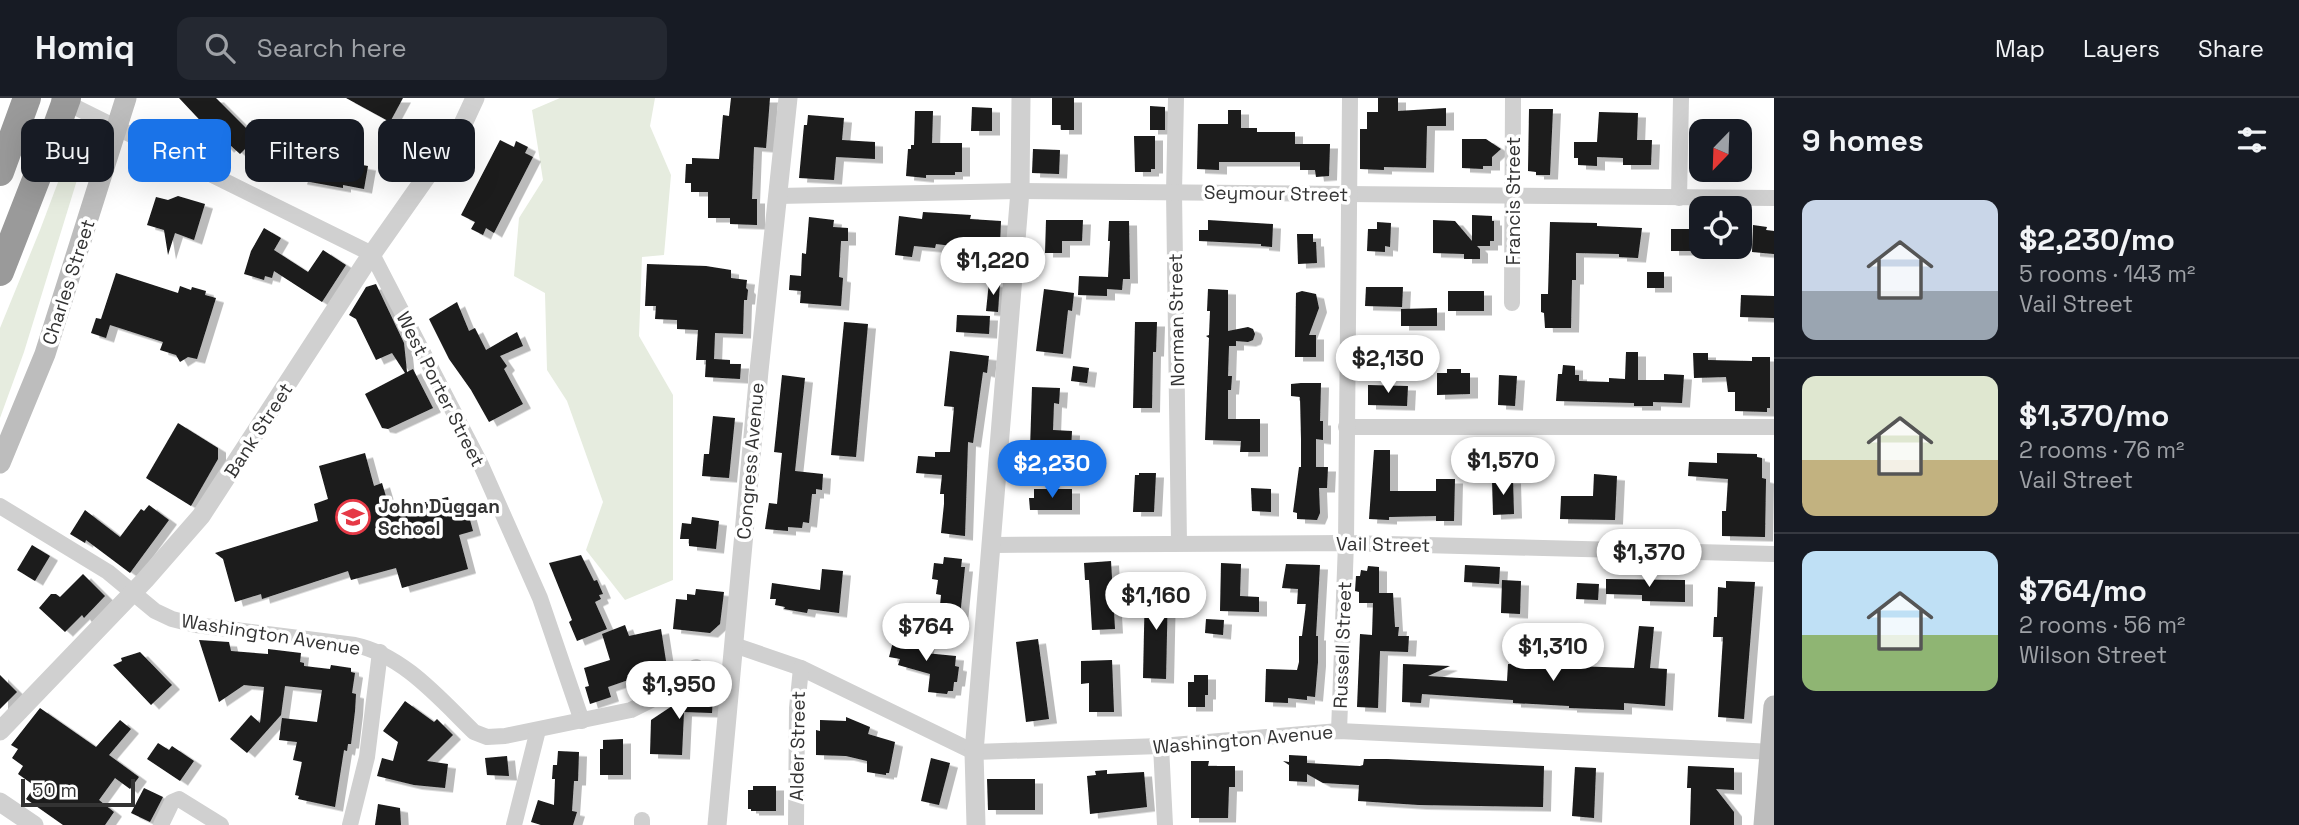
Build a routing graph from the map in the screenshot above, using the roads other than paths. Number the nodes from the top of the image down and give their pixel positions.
1 (56, 98) edge
2 (66, 98) edge
3 (126, 98) edge
4 (475, 98) edge
5 (788, 98) edge
6 (1021, 98) edge
7 (1176, 98) edge
8 (1350, 98) edge
9 (1513, 98) edge
10 (1681, 98) edge
11 (24, 106) edge
12 (117, 129) junction
13 (0, 172) edge
14 (1020, 191) junction
15 (1174, 192) junction
16 (1350, 195) junction
17 (778, 196) junction
18 (1513, 196) junction
19 (1679, 198) junction
20 (1774, 198) edge
21 (372, 254) junction
22 (0, 272) edge
23 (1512, 303) dead end
24 (1346, 427) junction
25 (1774, 427) edge
26 (0, 463) edge
27 (0, 506) edge
28 (1179, 543) junction
29 (1346, 543) junction
30 (993, 545) junction
31 (1774, 554) edge
32 (132, 593) junction
33 (734, 645) junction
34 (380, 652) junction
35 (696, 667) dead end
36 (801, 668) junction
37 (1774, 706) edge
38 (582, 721) junction
39 (0, 730) edge
40 (538, 730) junction
41 (1339, 731) junction
42 (1161, 746) junction
43 (974, 752) junction
44 (1772, 752) edge
45 (0, 802) edge
46 (34, 825) edge
47 (161, 825) edge
48 (221, 825) edge
49 (350, 825) edge
50 (514, 825) edge
51 (717, 825) edge
52 (796, 825) edge
53 (976, 825) edge
54 (1165, 825) edge
55 (1764, 825) edge

1 - 12 street
2 - 22 highway, bridge
3 - 12 main road, Charles Street
4 - 21 street, Bank Street
5 - 17 street, Congress Avenue
6 - 14 street
7 - 15 street, Norman Street
8 - 16 street, Russell Street
9 - 18 street, Francis Street
10 - 19 street
11 - 13 highway
12 - 21 street
12 - 26 main road, Charles Street
14 - 15 street, Seymour Street
14 - 17 street, Seymour Street
14 - 30 street
15 - 16 street, Seymour Street
15 - 28 street, Norman Street
16 - 18 street, Seymour Street
16 - 24 street, Russell Street
17 - 33 street, Congress Avenue
18 - 19 street, Seymour Street
18 - 23 street, Francis Street
19 - 20 street, Seymour Street
21 - 32 street, Bank Street
21 - 38 street, West Porter Street
24 - 25 street
24 - 29 street, Russell Street
27 - 32 street, Washington Avenue
28 - 29 street, Vail Street
28 - 30 street, Vail Street
29 - 31 street, Vail Street
29 - 41 street, Russell Street
30 - 43 street
32 - 34 street, Washington Avenue
32 - 39 street, Bank Street
33 - 36 street, Washington Avenue
33 - 51 street, Congress Avenue
34 - 40 street, Washington Avenue
34 - 49 street
35 - 38 street, Washington Avenue
36 - 43 street, Washington Avenue
36 - 52 street, Alder Street
37 - 44 main road
38 - 40 street, Washington Avenue
40 - 50 street
41 - 42 street, Washington Avenue
41 - 44 street, Washington Avenue
42 - 43 street, Washington Avenue
42 - 54 street
43 - 53 street
44 - 55 main road
45 - 46 street
47 - 48 street

